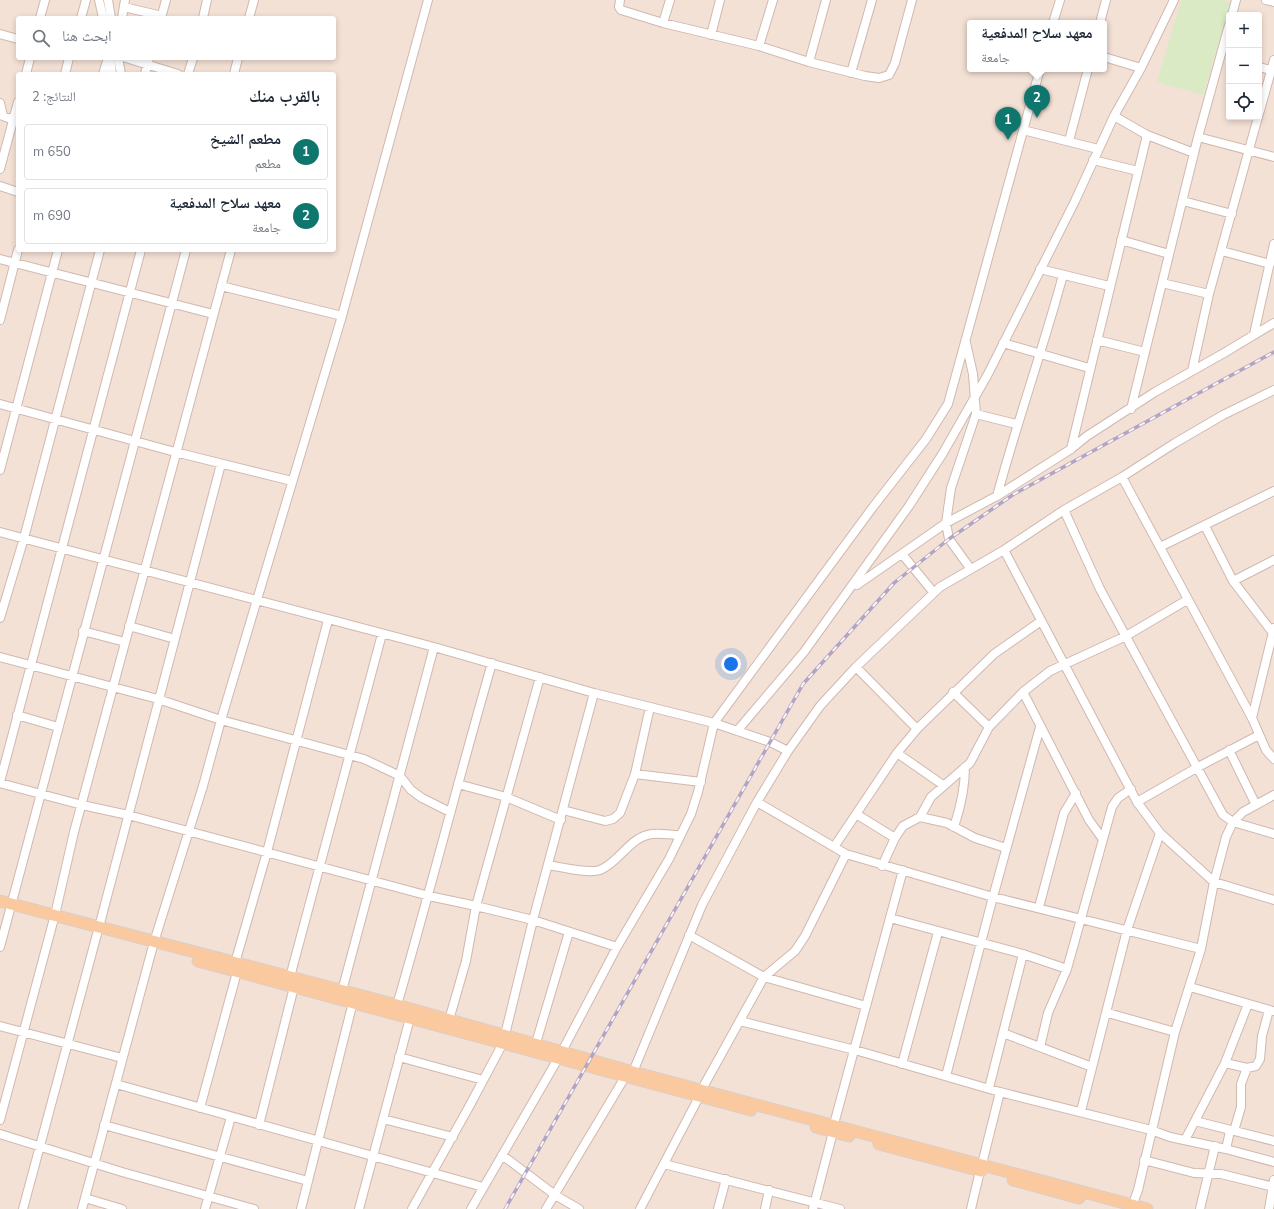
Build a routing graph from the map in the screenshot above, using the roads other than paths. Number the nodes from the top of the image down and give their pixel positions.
1 (45, 0) edge
2 (86, 0) edge
3 (99, 0) edge
4 (108, 0) edge
5 (166, 0) edge
6 (207, 0) edge
7 (254, 0) edge
8 (428, 0) edge
9 (620, 0) edge
10 (670, 0) edge
11 (720, 0) edge
12 (773, 0) edge
13 (826, 0) edge
14 (872, 0) edge
15 (912, 0) edge
16 (1060, 0) edge
17 (1106, 0) edge
18 (1174, 0) edge
19 (1236, 0) edge
20 (1266, 0) edge
21 (1274, 2) edge
22 (124, 4) edge
23 (1233, 12) edge
24 (41, 16) edge
25 (82, 16) edge
26 (103, 16) edge
27 (112, 16) edge
28 (122, 16) edge
29 (159, 16) edge
30 (162, 16) edge
31 (203, 16) edge
32 (250, 16) edge
33 (1054, 20) edge
34 (1101, 20) edge
35 (663, 23) junction
36 (0, 34) edge
37 (711, 35) junction
38 (16, 38) edge
39 (759, 46) junction
40 (1226, 48) edge
41 (1107, 58) edge
42 (1225, 58) edge
43 (30, 60) edge
44 (68, 60) edge
45 (108, 60) edge
46 (109, 60) edge
47 (118, 60) edge
48 (192, 60) edge
49 (238, 60) edge
50 (1274, 60) edge
51 (148, 61) edge
52 (810, 62) junction
53 (1141, 68) junction
54 (1262, 68) edge
55 (1273, 71) edge
56 (26, 72) edge
57 (66, 72) edge
58 (104, 72) edge
59 (112, 72) edge
60 (120, 72) edge
61 (145, 72) edge
62 (173, 72) edge
63 (188, 72) edge
64 (234, 72) edge
65 (1039, 72) edge
66 (1087, 72) edge
67 (851, 73) junction
68 (0, 103) edge
69 (1262, 106) edge
70 (2, 116) edge
71 (1114, 116) junction
72 (16, 120) edge
73 (1258, 120) edge
74 (1023, 130) junction
75 (1147, 135) junction
76 (1198, 136) junction
77 (1069, 142) junction
78 (1098, 149) junction
79 (1249, 151) junction
80 (1194, 153) junction
81 (1274, 157) edge
82 (1093, 160) junction
83 (0, 169) edge
84 (1138, 171) junction
85 (0, 186) edge
86 (16, 191) edge
87 (1183, 201) junction
88 (1232, 214) junction
89 (1121, 240) junction
90 (1274, 244) edge
91 (1222, 251) junction
92 (18, 252) edge
93 (57, 252) edge
94 (99, 252) edge
95 (140, 252) edge
96 (185, 252) edge
97 (230, 252) edge
98 (1169, 254) junction
99 (0, 259) edge
100 (15, 262) junction
101 (1270, 264) junction
102 (1040, 269) junction
103 (52, 272) junction
104 (1063, 275) junction
105 (91, 282) junction
106 (1162, 284) junction
107 (221, 286) junction
108 (1109, 286) junction
109 (130, 294) junction
110 (1209, 294) junction
111 (171, 305) junction
112 (212, 314) junction
113 (342, 316) junction
114 (0, 320) edge
115 (1274, 323) edge
116 (1254, 334) junction
117 (1097, 340) junction
118 (966, 342) junction
119 (1003, 343) junction
120 (1145, 352) junction
121 (1041, 355) junction
122 (1089, 368) junction
123 (1192, 371) junction
124 (1274, 390) edge
125 (974, 399) junction
126 (0, 404) edge
127 (17, 409) junction
128 (1131, 409) junction
129 (976, 414) junction
130 (54, 418) junction
131 (1016, 424) junction
132 (94, 429) junction
133 (134, 441) junction
134 (1071, 449) junction
135 (175, 452) junction
136 (222, 464) junction
137 (0, 470) edge
138 (1122, 477) junction
139 (292, 481) junction
140 (1274, 491) edge
141 (997, 496) junction
142 (1064, 510) junction
143 (946, 523) junction
144 (1205, 526) junction
145 (0, 532) edge
146 (24, 538) junction
147 (1160, 547) junction
148 (62, 548) junction
149 (1004, 550) junction
150 (902, 554) junction
151 (103, 559) junction
152 (1274, 560) edge
153 (970, 568) junction
154 (144, 570) junction
155 (1234, 581) junction
156 (189, 582) junction
157 (851, 588) junction
158 (934, 593) junction
159 (3, 596) edge
160 (1187, 600) junction
161 (257, 601) junction
162 (0, 618) edge
163 (328, 620) junction
164 (1041, 621) junction
165 (129, 626) junction
166 (83, 631) junction
167 (1273, 631) edge
168 (382, 634) junction
169 (1126, 636) junction
170 (175, 639) junction
171 (125, 642) junction
172 (434, 647) junction
173 (0, 657) edge
174 (492, 663) junction
175 (1064, 664) junction
176 (30, 665) junction
177 (856, 667) junction
178 (71, 676) junction
179 (540, 677) junction
180 (113, 687) junction
181 (594, 692) junction
182 (953, 692) junction
183 (1023, 692) junction
184 (158, 699) junction
185 (650, 707) junction
186 (17, 715) junction
187 (1252, 718) junction
188 (221, 720) junction
189 (714, 723) junction
190 (58, 727) junction
191 (989, 727) junction
192 (1040, 727) junction
193 (917, 729) junction
194 (737, 731) junction
195 (1259, 735) junction
196 (295, 741) junction
197 (1229, 750) junction
198 (788, 751) junction
199 (897, 753) junction
200 (349, 755) junction
201 (1274, 759) edge
202 (965, 767) junction
203 (1198, 767) junction
204 (635, 774) junction
205 (400, 776) junction
206 (701, 782) junction
207 (0, 783) edge
208 (458, 784) junction
209 (943, 785) junction
210 (1131, 789) junction
211 (1076, 793) junction
212 (40, 795) junction
213 (1274, 795) edge
214 (506, 797) junction
215 (757, 802) junction
216 (1137, 802) junction
217 (82, 805) junction
218 (1256, 805) junction
219 (563, 810) junction
220 (450, 812) junction
221 (856, 814) junction
222 (128, 815) junction
223 (920, 817) junction
224 (560, 820) junction
225 (1233, 822) junction
226 (954, 827) junction
227 (189, 832) junction
228 (1160, 834) junction
229 (1274, 834) edge
230 (680, 835) junction
231 (896, 838) junction
232 (1102, 838) junction
233 (834, 847) junction
234 (1006, 848) junction
235 (267, 852) junction
236 (846, 854) junction
237 (548, 865) junction
238 (882, 866) junction
239 (318, 867) junction
240 (903, 870) junction
241 (372, 881) junction
242 (1214, 882) junction
243 (429, 896) junction
244 (992, 897) junction
245 (1274, 900) edge
246 (0, 901) edge
247 (476, 906) junction
248 (1039, 907) junction
249 (7, 908) edge
250 (890, 918) junction
251 (54, 919) junction
252 (1081, 919) junction
253 (533, 920) junction
254 (98, 930) junction
255 (1127, 930) junction
256 (569, 932) junction
257 (938, 932) junction
258 (689, 935) junction
259 (981, 943) junction
260 (154, 945) junction
261 (0, 947) edge
262 (617, 947) junction
263 (1201, 949) junction
264 (1024, 954) junction
265 (236, 967) junction
266 (1067, 969) junction
267 (764, 977) junction
268 (292, 982) junction
269 (1190, 987) junction
270 (342, 991) junction
271 (353, 1002) junction
272 (1248, 1004) junction
273 (397, 1005) junction
274 (866, 1006) junction
275 (1272, 1011) edge
276 (1108, 1013) junction
277 (410, 1018) junction
278 (449, 1020) junction
279 (740, 1021) junction
280 (0, 1026) edge
281 (24, 1032) junction
282 (1175, 1032) junction
283 (1003, 1034) junction
284 (504, 1039) junction
285 (536, 1043) junction
286 (67, 1045) junction
287 (1040, 1047) junction
288 (855, 1050) junction
289 (561, 1054) junction
290 (399, 1057) junction
291 (122, 1058) junction
292 (1225, 1063) junction
293 (902, 1064) junction
294 (1092, 1067) junction
295 (1247, 1068) junction
296 (629, 1074) junction
297 (946, 1076) junction
298 (483, 1080) junction
299 (116, 1084) junction
300 (989, 1088) junction
301 (1000, 1092) junction
302 (700, 1093) junction
303 (200, 1108) junction
304 (1082, 1111) junction
305 (231, 1117) junction
306 (383, 1119) junction
307 (0, 1120) edge
308 (1195, 1121) junction
309 (104, 1125) junction
310 (259, 1125) junction
311 (834, 1128) junction
312 (1151, 1130) junction
313 (1232, 1131) junction
314 (0, 1134) edge
315 (453, 1137) junction
316 (1185, 1140) junction
317 (1274, 1141) edge
318 (318, 1142) junction
319 (40, 1145) junction
320 (1215, 1146) junction
321 (1226, 1148) junction
322 (502, 1155) junction
323 (373, 1156) junction
324 (220, 1158) junction
325 (1144, 1160) junction
326 (94, 1162) junction
327 (1274, 1162) edge
328 (664, 1164) junction
329 (981, 1168) junction
330 (434, 1172) junction
331 (1209, 1173) junction
332 (726, 1179) junction
333 (308, 1181) junction
334 (1274, 1185) edge
335 (483, 1187) junction
336 (769, 1190) junction
337 (554, 1194) junction
338 (208, 1196) junction
339 (84, 1198) junction
340 (814, 1206) edge
341 (1138, 1208) edge
342 (23, 1209) edge
343 (82, 1209) edge
344 (122, 1209) edge
345 (205, 1209) edge
346 (254, 1209) edge
347 (301, 1209) edge
348 (359, 1209) edge
349 (412, 1209) edge
350 (471, 1209) edge
351 (546, 1209) edge
352 (579, 1209) edge
353 (640, 1209) edge
354 (718, 1209) edge
355 (765, 1209) edge
356 (840, 1209) edge
357 (971, 1209) edge
358 (1120, 1209) edge
359 (1200, 1209) edge
360 (1269, 1209) edge

1 - 24 street
2 - 25 street
3 - 26 street
4 - 27 street
5 - 30 street
6 - 31 street
7 - 32 street
8 - 113 street
9 - 35 street
10 - 35 street
11 - 37 street
12 - 39 street
13 - 52 street
14 - 67 street
15 - 67 street
16 - 33 street
17 - 34 street
18 - 53 street
19 - 23 street
20 - 21 street
22 - 28 street
22 - 29 street
35 - 37 street
36 - 38 street
37 - 39 street
39 - 52 street
40 - 42 street
41 - 53 street
42 - 76 street
43 - 56 street
44 - 57 street
45 - 58 street
46 - 59 street
47 - 60 street
48 - 63 street
49 - 64 street
50 - 55 street
51 - 61 street
51 - 62 street
52 - 67 street
53 - 71 street
54 - 55 street
55 - 69 street
65 - 74 street
66 - 77 street
68 - 70 street
70 - 72 street
71 - 75 street
71 - 78 street
72 - 83 street
73 - 79 street
74 - 77 street
74 - 118 street
75 - 80 street
75 - 84 street
76 - 79 street
76 - 80 street
77 - 78 street
78 - 82 street
79 - 81 street
79 - 88 street
80 - 87 street
82 - 84 street
82 - 102 street
84 - 89 street
85 - 86 street
87 - 88 street
87 - 98 street
88 - 91 street
89 - 98 street
89 - 108 street
90 - 101 street
91 - 101 street
91 - 110 street
92 - 100 street
93 - 103 street
94 - 105 street
95 - 109 street
96 - 111 street
97 - 107 street
98 - 106 street
99 - 100 street
100 - 103 street
100 - 114 street
101 - 116 street
102 - 104 street
102 - 119 street
103 - 105 street
103 - 127 street
104 - 108 street
104 - 121 street
105 - 109 street
105 - 130 street
106 - 110 street
106 - 120 street
107 - 112 street
107 - 113 street
108 - 117 street
109 - 111 street
109 - 132 street
110 - 123 street
111 - 112 street
111 - 133 street
112 - 135 street
113 - 139 street
115 - 116 street
116 - 123 street
117 - 120 street
117 - 122 street
118 - 125 street
118 - 189 street
119 - 121 street
119 - 125 street
120 - 128 street
121 - 122 street
121 - 131 street
122 - 134 street
123 - 128 street
124 - 138 street
125 - 129 street
125 - 157 street
126 - 127 street
127 - 130 street
127 - 137 street
128 - 134 street
129 - 131 street
129 - 143 street
130 - 132 street
130 - 146 street
131 - 141 street
132 - 133 street
132 - 148 street
133 - 135 street
133 - 151 street
134 - 141 street
135 - 136 street
135 - 154 street
136 - 139 street
136 - 156 street
138 - 142 street
138 - 147 street
139 - 161 street
140 - 144 street
141 - 143 street
142 - 149 street
142 - 169 street
143 - 150 street
143 - 153 street
144 - 147 street
144 - 155 street
145 - 146 street
146 - 148 street
146 - 159 street
147 - 160 street
148 - 151 street
148 - 176 street
149 - 153 street
149 - 164 street
150 - 157 street
150 - 158 street
151 - 154 street
151 - 166 street
152 - 155 street
153 - 158 street
154 - 156 street
154 - 165 street
155 - 167 street
156 - 161 street
156 - 170 street
157 - 194 street
158 - 177 street
159 - 162 street
160 - 169 street
160 - 187 street
161 - 163 street
161 - 188 street
163 - 168 street
163 - 196 street
164 - 175 street
164 - 182 street
165 - 170 street
165 - 171 street
166 - 171 street
166 - 178 street
167 - 187 street
168 - 172 street
168 - 200 street
169 - 175 street
169 - 203 street
170 - 184 street
171 - 180 street
172 - 174 street
172 - 205 street
173 - 176 street
174 - 179 street
174 - 208 street
175 - 183 street
175 - 210 street
176 - 178 street
176 - 186 street
177 - 193 street
177 - 198 street
178 - 180 street
178 - 190 street
179 - 181 street
179 - 214 street
180 - 184 street
180 - 217 street
181 - 185 street
181 - 219 street
182 - 191 street
182 - 193 street
183 - 191 street
183 - 192 street
184 - 188 street
184 - 222 street
185 - 189 street
185 - 204 street
186 - 190 street
186 - 207 street
187 - 195 street
188 - 196 street
188 - 227 street
189 - 194 street
189 - 206 street
190 - 212 street
191 - 202 street
192 - 211 street
192 - 234 street
193 - 199 street
194 - 198 street
195 - 197 street
195 - 201 street
196 - 200 street
196 - 235 street
197 - 203 street
197 - 218 street
198 - 215 street
199 - 209 street
199 - 221 street
200 - 205 street
200 - 239 street
202 - 209 street
202 - 226 street
203 - 216 street
203 - 225 street
204 - 206 street
204 - 219 street
205 - 220 street
205 - 241 street
206 - 230 street
207 - 212 street
208 - 214 street
208 - 220 street
209 - 223 street
210 - 216 street
210 - 232 street
211 - 232 street
211 - 248 street
212 - 217 street
212 - 249 street
213 - 218 street
214 - 224 street
214 - 247 street
215 - 233 street
215 - 258 street
216 - 228 street
217 - 222 street
217 - 251 street
218 - 225 street
219 - 224 street
220 - 243 street
221 - 231 street
221 - 233 street
222 - 227 street
222 - 254 street
223 - 226 street
223 - 231 street
224 - 237 street
225 - 229 street
225 - 242 street
226 - 234 street
227 - 235 street
227 - 260 street
228 - 242 street
228 - 255 street
230 - 237 street
230 - 262 street
231 - 238 street
232 - 252 street
233 - 236 street
234 - 244 street
235 - 239 street
235 - 265 street
236 - 238 street
236 - 267 street
237 - 253 street
238 - 240 street
239 - 241 street
239 - 268 street
240 - 244 street
240 - 250 street
241 - 243 street
241 - 270 street
242 - 245 street
242 - 263 street
243 - 247 street
243 - 273 street
244 - 248 street
244 - 259 street
246 - 249 main road
247 - 253 street
247 - 278 street
248 - 252 street
249 - 251 main road
249 - 261 street
250 - 257 street
250 - 274 street
251 - 254 main road
251 - 281 street
252 - 255 street
252 - 266 street
253 - 256 street
253 - 284 street
254 - 260 main road
254 - 286 street
255 - 263 street
255 - 276 street
256 - 262 street
256 - 285 street
257 - 259 street
257 - 293 street
258 - 267 street
258 - 296 street
259 - 264 street
259 - 297 street
260 - 265 main road
260 - 291 street
262 - 289 street
263 - 269 street
264 - 266 street
264 - 283 street
265 - 268 main road
265 - 303 street
266 - 287 street
267 - 274 street
267 - 279 street
268 - 270 main road
268 - 271 main road
268 - 310 street
269 - 272 street
269 - 282 street
270 - 273 main road
271 - 277 main road
271 - 318 street
272 - 275 street
272 - 292 street
273 - 278 main road
274 - 288 street
275 - 295 street
276 - 282 street
276 - 294 street
277 - 284 main road
277 - 290 street
278 - 284 main road
279 - 288 street
279 - 302 street
280 - 281 street
281 - 286 street
281 - 307 street
282 - 312 street
283 - 287 street
283 - 300 street
284 - 285 main road
284 - 289 main road
284 - 298 street
285 - 289 main road
286 - 291 street
286 - 319 street
287 - 294 street
288 - 293 street
288 - 311 street
289 - 296 main road
289 - 322 street
290 - 298 street
290 - 306 street
291 - 299 street
292 - 295 street
292 - 308 street
293 - 297 street
294 - 304 street
295 - 313 street
296 - 302 main road
296 - 337 street
297 - 300 street
298 - 315 street
299 - 303 street
299 - 309 street
300 - 301 street
301 - 304 street
301 - 329 street
302 - 311 main road
302 - 328 street
303 - 305 street
304 - 312 street
305 - 310 street
305 - 324 street
306 - 315 street
306 - 323 street
308 - 313 street
308 - 316 street
309 - 324 street
309 - 326 street
310 - 318 street
311 - 329 main road
311 - 340 street
312 - 316 street
312 - 325 street
313 - 317 street
313 - 321 street
314 - 319 street
315 - 330 street
316 - 320 street
318 - 323 street
318 - 333 street
319 - 326 street
319 - 342 street
320 - 321 street
320 - 331 street
321 - 327 street
322 - 335 street
322 - 337 street
323 - 330 street
323 - 348 street
324 - 333 street
324 - 338 street
325 - 331 street
325 - 341 street
326 - 338 street
326 - 339 street
328 - 332 street
328 - 353 street
329 - 341 main road
329 - 357 street
329 - 358 main road
330 - 335 street
330 - 349 street
331 - 334 street
331 - 359 street
332 - 336 street
332 - 354 street
333 - 347 street
334 - 360 street
335 - 350 street
336 - 340 street
336 - 355 street
337 - 351 street
337 - 352 street
338 - 345 street
338 - 346 street
339 - 343 street
339 - 344 street
340 - 356 street

